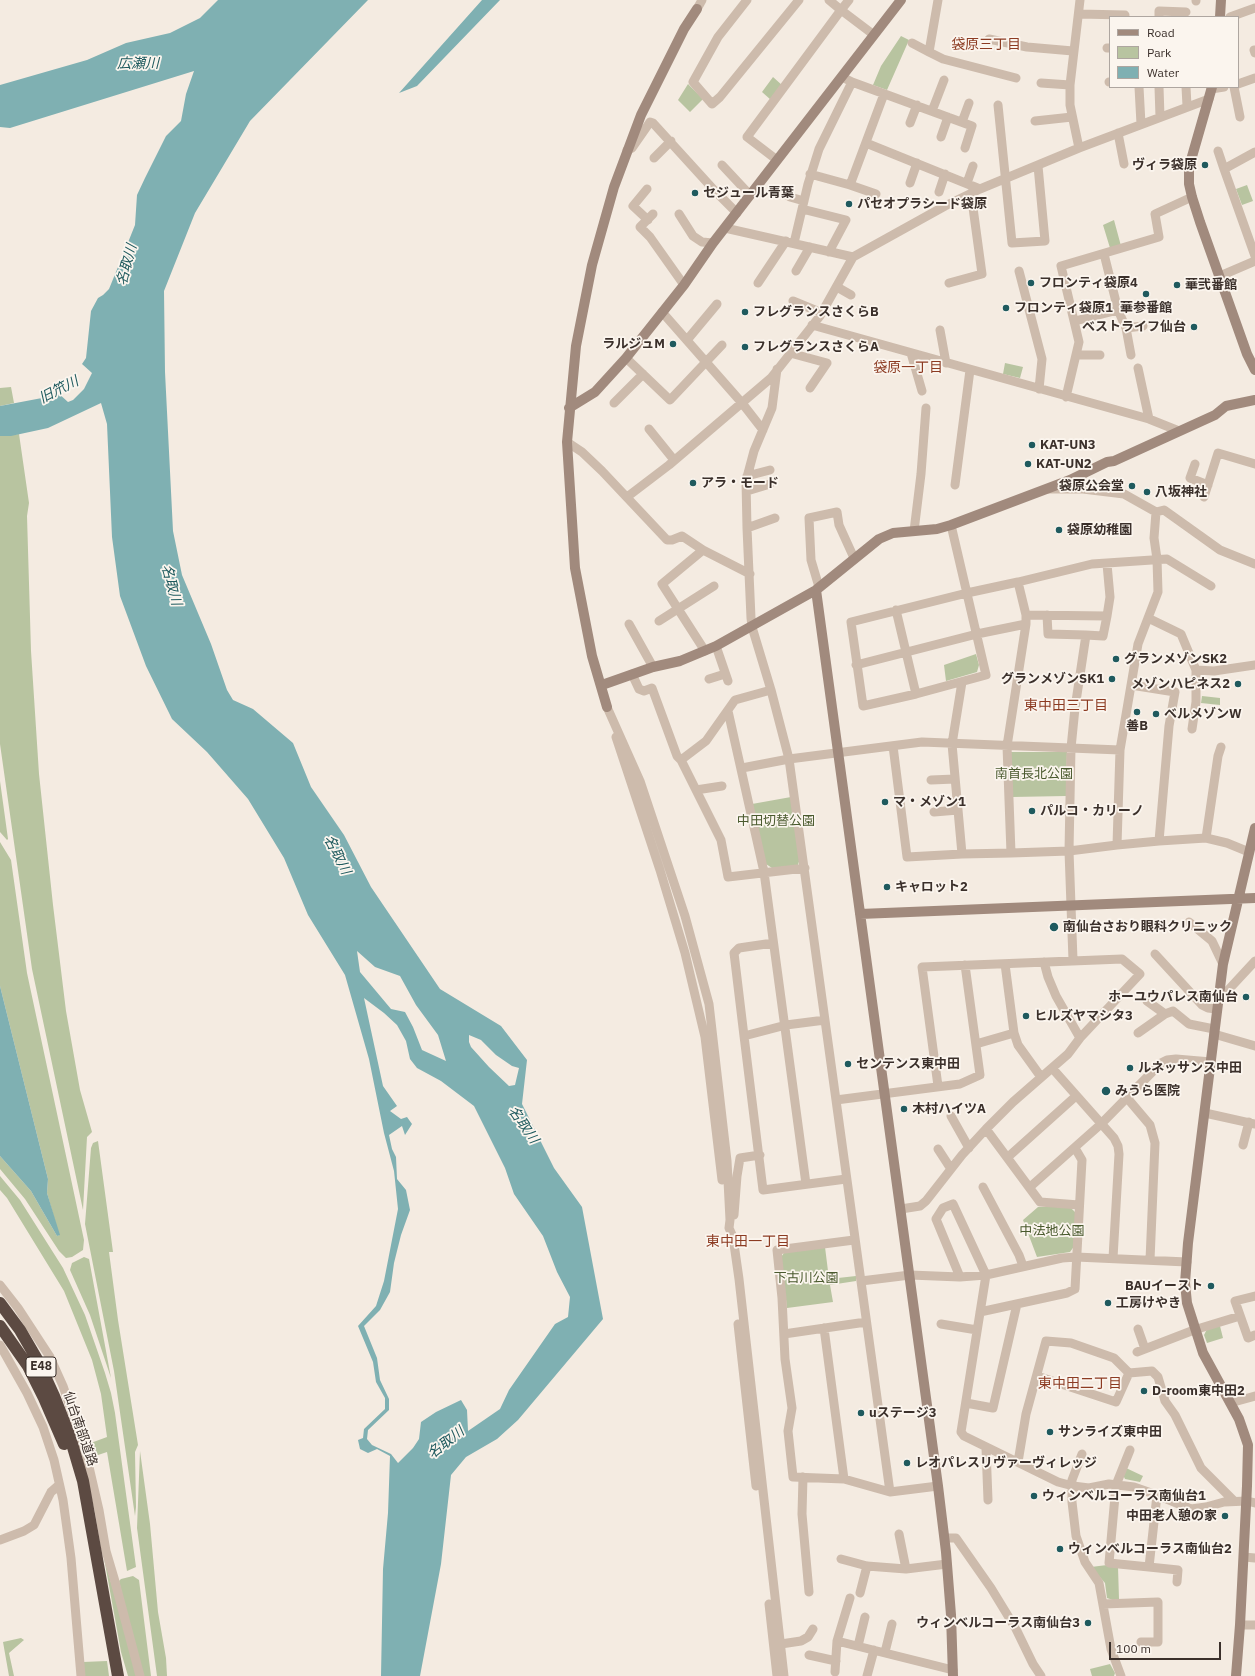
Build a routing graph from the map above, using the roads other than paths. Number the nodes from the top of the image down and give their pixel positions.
1 (747, 0) edge
2 (799, 0) edge
3 (829, 0) edge
4 (849, 0) edge
5 (901, 0) edge
6 (938, 0) edge
7 (1080, 0) edge
8 (1221, 0) edge
9 (699, 4) edge
10 (1255, 8) edge
11 (841, 10) junction
12 (1186, 12) dead end
13 (1079, 14) junction
14 (1124, 16) edge
15 (1159, 16) edge
16 (1220, 16) edge
17 (1233, 16) edge
18 (874, 35) junction
19 (989, 39) dead end
20 (912, 43) dead end
21 (1254, 50) edge
22 (1073, 51) junction
23 (929, 52) junction
24 (1255, 53) edge
25 (842, 77) junction
26 (1016, 78) dead end
27 (1255, 78) edge
28 (944, 80) dead end
29 (852, 82) junction
30 (1041, 83) dead end
31 (1239, 84) edge
32 (1070, 85) junction
33 (1139, 88) edge
34 (1159, 88) edge
35 (1186, 88) edge
36 (1221, 88) edge
37 (1234, 88) edge
38 (1210, 92) edge
39 (884, 94) junction
40 (968, 103) dead end
41 (917, 105) junction
42 (998, 105) dead end
43 (1187, 106) junction
44 (932, 111) junction
45 (948, 117) junction
46 (1072, 117) junction
47 (1160, 117) junction
48 (1240, 117) dead end
49 (1035, 121) dead end
50 (962, 122) junction
51 (910, 123) dead end
52 (1141, 124) junction
53 (1118, 133) junction
54 (941, 137) dead end
55 (671, 141) junction
56 (866, 143) junction
57 (965, 148) dead end
58 (1079, 148) junction
59 (628, 150) junction
60 (1218, 151) dead end
61 (1255, 152) edge
62 (654, 158) dead end
63 (777, 160) junction
64 (917, 163) junction
65 (1124, 164) dead end
66 (722, 165) dead end
67 (973, 166) dead end
68 (1038, 166) junction
69 (1224, 169) junction
70 (810, 174) junction
71 (945, 174) junction
72 (1006, 178) junction
73 (910, 183) dead end
74 (967, 183) junction
75 (850, 185) junction
76 (779, 190) dead end
77 (976, 191) junction
78 (642, 192) dead end
79 (939, 192) dead end
80 (876, 194) dead end
81 (750, 195) junction
82 (1192, 198) junction
83 (803, 205) junction
84 (737, 213) junction
85 (679, 214) dead end
86 (725, 228) junction
87 (713, 242) junction
88 (790, 242) junction
89 (810, 247) junction
90 (829, 252) junction
91 (1104, 254) junction
92 (1255, 256) edge
93 (853, 257) junction
94 (1255, 261) edge
95 (796, 271) dead end
96 (1019, 271) dead end
97 (1220, 276) junction
98 (758, 283) dead end
99 (949, 283) dead end
100 (684, 285) junction
101 (837, 287) junction
102 (851, 295) dead end
103 (794, 301) dead end
104 (717, 304) dead end
105 (1118, 310) junction
106 (662, 312) junction
107 (822, 313) junction
108 (1075, 321) junction
109 (812, 325) junction
110 (1143, 326) dead end
111 (1126, 328) junction
112 (940, 330) dead end
113 (687, 340) junction
114 (722, 345) dead end
115 (790, 353) junction
116 (911, 353) junction
117 (1076, 355) junction
118 (1100, 355) dead end
119 (1132, 355) dead end
120 (626, 358) junction
121 (706, 362) junction
122 (946, 363) junction
123 (1138, 368) dead end
124 (777, 369) junction
125 (970, 370) junction
126 (1255, 370) edge
127 (643, 374) junction
128 (810, 388) dead end
129 (1039, 389) junction
130 (922, 391) dead end
131 (1066, 397) junction
132 (1255, 400) edge
133 (742, 402) junction
134 (614, 403) dead end
135 (570, 408) junction
136 (926, 408) dead end
137 (1149, 419) junction
138 (649, 429) dead end
139 (763, 430) junction
140 (1179, 430) junction
141 (567, 442) junction
142 (674, 460) junction
143 (1195, 464) dead end
144 (1255, 464) edge
145 (770, 470) dead end
146 (747, 476) junction
147 (770, 484) dead end
148 (955, 485) dead end
149 (1208, 485) junction
150 (1045, 489) junction
151 (746, 491) junction
152 (1204, 497) dead end
153 (627, 498) junction
154 (1156, 512) junction
155 (775, 518) dead end
156 (951, 525) junction
157 (747, 528) junction
158 (914, 531) junction
159 (703, 550) junction
160 (854, 558) junction
161 (1157, 559) junction
162 (1108, 564) junction
163 (1255, 564) edge
164 (750, 574) junction
165 (1018, 582) junction
166 (714, 586) dead end
167 (1210, 586) dead end
168 (818, 588) junction
169 (967, 593) junction
170 (677, 608) junction
171 (896, 610) junction
172 (1048, 615) junction
173 (1107, 616) junction
174 (1148, 618) junction
175 (1026, 619) junction
176 (659, 621) dead end
177 (629, 624) dead end
178 (752, 627) junction
179 (977, 634) junction
180 (1086, 636) junction
181 (716, 646) junction
182 (705, 651) junction
183 (906, 653) junction
184 (1255, 664) edge
185 (856, 665) junction
186 (653, 667) junction
187 (1196, 670) junction
188 (632, 674) junction
189 (709, 679) dead end
190 (962, 682) junction
191 (602, 685) junction
192 (1130, 685) junction
193 (771, 690) junction
194 (916, 694) junction
195 (607, 707) joint
196 (728, 711) junction
197 (1192, 729) dead end
198 (952, 744) junction
199 (893, 746) junction
200 (1007, 746) junction
201 (1221, 747) dead end
202 (1071, 748) junction
203 (1120, 750) junction
204 (839, 753) junction
205 (789, 759) junction
206 (681, 760) junction
207 (742, 768) junction
208 (955, 779) junction
209 (931, 780) dead end
210 (722, 786) dead end
211 (696, 790) junction
212 (958, 810) junction
213 (934, 812) dead end
214 (1255, 828) edge
215 (1206, 838) junction
216 (1159, 841) junction
217 (1117, 845) junction
218 (1069, 851) junction
219 (1249, 852) junction
220 (1011, 853) junction
221 (962, 854) junction
222 (805, 868) junction
223 (764, 872) junction
224 (1255, 898) edge
225 (1237, 899) junction
226 (1070, 906) junction
227 (860, 914) junction
228 (1189, 922) dead end
229 (773, 944) junction
230 (1155, 954) dead end
231 (1073, 960) junction
232 (1255, 961) edge
233 (1044, 962) junction
234 (1005, 964) junction
235 (1223, 964) junction
236 (964, 965) junction
237 (1147, 1001) dead end
238 (1217, 1005) junction
239 (1165, 1014) junction
240 (825, 1020) junction
241 (786, 1025) junction
242 (1214, 1032) junction
243 (1014, 1033) junction
244 (1138, 1033) dead end
245 (744, 1036) junction
246 (1080, 1038) junction
247 (976, 1044) junction
248 (1255, 1046) edge
249 (1211, 1062) junction
250 (1052, 1068) junction
251 (1041, 1077) junction
252 (938, 1086) junction
253 (885, 1094) junction
254 (1076, 1096) junction
255 (1128, 1099) junction
256 (836, 1100) junction
257 (1205, 1113) junction
258 (952, 1116) dead end
259 (1252, 1123) edge
260 (1101, 1124) junction
261 (986, 1129) junction
262 (1243, 1145) dead end
263 (969, 1148) junction
264 (1075, 1148) junction
265 (938, 1149) dead end
266 (760, 1155) junction
267 (1008, 1157) junction
268 (952, 1169) junction
269 (846, 1179) junction
270 (806, 1184) junction
271 (984, 1187) dead end
272 (1030, 1188) junction
273 (1079, 1205) junction
274 (901, 1209) junction
275 (729, 1228) junction
276 (854, 1240) junction
277 (1076, 1257) junction
278 (1113, 1258) junction
279 (1150, 1260) junction
280 (1187, 1262) junction
281 (1023, 1266) junction
282 (910, 1275) junction
283 (986, 1275) junction
284 (960, 1277) junction
285 (861, 1281) junction
286 (0, 1286) edge
287 (1255, 1296) edge
288 (0, 1303) edge
289 (1017, 1304) junction
290 (980, 1312) junction
291 (1240, 1316) junction
292 (866, 1322) junction
293 (941, 1324) dead end
294 (0, 1326) edge
295 (824, 1328) junction
296 (1138, 1329) dead end
297 (977, 1330) junction
298 (1194, 1330) junction
299 (784, 1334) junction
300 (1255, 1335) edge
301 (0, 1345) edge
302 (1129, 1373) junction
303 (1036, 1376) junction
304 (1255, 1396) edge
305 (966, 1403) junction
306 (1230, 1403) junction
307 (1252, 1445) edge
308 (986, 1448) junction
309 (1130, 1450) dead end
310 (1082, 1454) dead end
311 (1018, 1462) junction
312 (803, 1478) junction
313 (844, 1479) junction
314 (59, 1485) junction
315 (1116, 1485) junction
316 (938, 1486) junction
317 (1073, 1486) junction
318 (890, 1492) junction
319 (1157, 1494) junction
320 (988, 1500) dead end
321 (1234, 1501) junction
322 (1251, 1502) edge
323 (92, 1530) junction
324 (899, 1534) dead end
325 (945, 1538) junction
326 (0, 1540) edge
327 (1244, 1557) junction
328 (1255, 1558) edge
329 (841, 1559) dead end
330 (947, 1564) junction
331 (867, 1566) junction
332 (1149, 1567) junction
333 (906, 1569) junction
334 (1177, 1582) dead end
335 (809, 1592) dead end
336 (860, 1593) dead end
337 (850, 1598) dead end
338 (1103, 1604) junction
339 (865, 1617) dead end
340 (892, 1624) dead end
341 (1240, 1625) junction
342 (1255, 1626) edge
343 (813, 1629) dead end
344 (837, 1641) junction
345 (1141, 1642) dead end
346 (781, 1644) junction
347 (858, 1646) junction
348 (874, 1650) junction
349 (884, 1652) junction
350 (809, 1655) dead end
351 (836, 1661) junction
352 (835, 1672) dead end
353 (953, 1673) edge
354 (80, 1676) edge
355 (118, 1676) edge
356 (140, 1676) edge
357 (777, 1676) edge
358 (784, 1676) edge
359 (867, 1676) edge
360 (1041, 1676) edge
361 (1121, 1676) edge
362 (1236, 1676) edge

1 - 2 street
3 - 11 street
4 - 11 street
5 - 18 street
6 - 23 street
7 - 13 street
8 - 16 street
9 - 59 street
10 - 17 street
11 - 18 street
11 - 63 street
12 - 15 street
13 - 14 street
13 - 22 street
18 - 25 street
19 - 22 street
20 - 23 street
21 - 24 street
22 - 32 street
23 - 26 street
25 - 29 street
25 - 63 street
27 - 31 street
28 - 44 street
29 - 39 street
29 - 70 street
30 - 32 street
32 - 46 street
33 - 52 street
34 - 47 street
35 - 43 street
36 - 38 street
37 - 48 street
38 - 43 street
38 - 82 street
39 - 41 street
39 - 56 street
40 - 50 street
41 - 44 street
41 - 51 street
42 - 72 street
43 - 47 street
44 - 45 street
45 - 50 street
45 - 54 street
46 - 49 street
46 - 58 street
47 - 52 street
50 - 57 street
52 - 53 street
53 - 58 street
53 - 65 street
55 - 59 street
55 - 62 street
55 - 84 street
56 - 64 street
56 - 75 street
58 - 68 street
59 - 135 street
60 - 69 street
61 - 69 street
63 - 81 street
64 - 71 street
64 - 73 street
66 - 81 street
67 - 74 street
68 - 72 street
68 - 72 street
69 - 92 street
70 - 75 street
70 - 83 street
71 - 74 street
71 - 79 street
72 - 77 street
74 - 77 street
75 - 80 street
76 - 83 street
77 - 93 street
77 - 99 street
78 - 100 street
81 - 84 street
82 - 91 street
82 - 97 street
83 - 88 street
83 - 90 street
84 - 86 street
85 - 87 street
86 - 87 street
86 - 88 street
87 - 100 street
88 - 89 street
88 - 98 street
89 - 90 street
89 - 95 street
90 - 93 street
91 - 105 street
91 - 108 street
93 - 101 street
94 - 97 street
96 - 129 street
97 - 126 street
100 - 106 street
101 - 102 street
101 - 107 street
103 - 107 street
104 - 113 street
105 - 108 street
105 - 111 street
106 - 113 street
106 - 120 street
107 - 109 street
108 - 117 street
109 - 115 street
109 - 116 street
110 - 111 street
111 - 119 street
112 - 122 street
113 - 121 street
114 - 121 street
115 - 124 street
115 - 128 street
116 - 122 street
116 - 130 street
117 - 118 street
117 - 131 street
120 - 127 street
120 - 135 street
121 - 127 street
121 - 133 street
122 - 125 street
123 - 137 street
124 - 133 street
124 - 139 street
125 - 129 street
125 - 148 street
127 - 134 street
129 - 131 street
131 - 137 street
132 - 140 street
133 - 139 street
133 - 142 street
135 - 141 street
136 - 158 street
137 - 140 street
138 - 142 street
139 - 146 street
140 - 150 street
141 - 153 street
141 - 191 street
142 - 153 street
143 - 149 street
144 - 149 street
145 - 146 street
146 - 151 street
147 - 151 street
149 - 152 street
150 - 154 street
150 - 156 street
151 - 157 street
153 - 159 street
154 - 161 street
154 - 163 street
155 - 157 street
156 - 158 street
156 - 169 street
157 - 164 street
158 - 160 street
159 - 164 street
159 - 170 street
160 - 168 street
160 - 168 street
161 - 162 street
161 - 167 street
161 - 174 street
162 - 165 street
162 - 173 street
164 - 178 street
165 - 169 street
165 - 175 street
166 - 170 street
168 - 178 street
168 - 204 street
169 - 171 street
169 - 179 street
170 - 176 street
170 - 182 street
171 - 183 street
171 - 185 street
172 - 173 street
172 - 175 street
172 - 180 street
173 - 180 street
174 - 187 street
174 - 192 street
175 - 179 street
175 - 200 street
177 - 186 street
178 - 181 street
178 - 193 street
179 - 183 street
179 - 190 street
180 - 202 street
181 - 182 street
181 - 189 street
182 - 186 street
183 - 185 street
183 - 194 street
184 - 187 street
185 - 194 street
186 - 188 street
187 - 197 street
188 - 191 street
188 - 206 street
190 - 194 street
190 - 198 street
191 - 195 street
192 - 203 street
192 - 216 street
193 - 196 street
193 - 205 street
195 - 275 street
196 - 206 street
196 - 207 street
198 - 199 street
198 - 200 street
198 - 208 street
199 - 204 street
199 - 221 street
200 - 202 street
200 - 220 street
201 - 215 street
202 - 203 street
202 - 218 street
203 - 217 street
204 - 205 street
204 - 227 street
205 - 207 street
205 - 222 street
206 - 211 street
207 - 223 street
208 - 209 street
208 - 212 street
210 - 211 street
211 - 223 street
212 - 213 street
212 - 221 street
214 - 219 street
215 - 216 street
215 - 219 street
216 - 217 street
217 - 218 street
218 - 220 street
218 - 226 street
219 - 225 street
220 - 221 street
222 - 223 street
222 - 240 street
223 - 229 street
224 - 225 street
225 - 226 street
225 - 235 street
226 - 227 street
226 - 231 street
227 - 253 street
228 - 235 street
229 - 241 street
229 - 245 street
230 - 238 street
231 - 233 street
231 - 246 street
232 - 238 street
233 - 234 street
233 - 246 street
234 - 236 street
234 - 243 street
235 - 238 street
236 - 247 street
236 - 252 street
237 - 239 street
238 - 242 street
239 - 242 street
239 - 244 street
240 - 241 street
240 - 256 street
241 - 245 street
241 - 270 street
242 - 248 street
242 - 249 street
243 - 247 street
243 - 251 street
245 - 266 street
246 - 250 street
247 - 252 street
249 - 255 street
249 - 257 street
250 - 251 street
250 - 254 street
251 - 261 street
252 - 253 street
253 - 256 street
253 - 274 street
254 - 260 street
254 - 267 street
255 - 260 street
255 - 279 street
256 - 269 street
257 - 259 street
257 - 280 street
258 - 263 street
259 - 262 street
260 - 264 street
260 - 278 street
261 - 263 street
261 - 267 street
263 - 268 street
264 - 272 street
264 - 273 street
265 - 268 street
266 - 270 street
266 - 275 street
267 - 272 street
268 - 274 street
269 - 270 street
269 - 276 street
271 - 281 street
272 - 273 street
273 - 277 street
274 - 282 street
275 - 346 street
275 - 357 street
276 - 285 street
276 - 299 street
277 - 278 street
277 - 281 street
277 - 289 street
278 - 279 street
279 - 280 street
280 - 298 street
281 - 283 street
282 - 284 street
282 - 285 street
282 - 316 street
283 - 284 street
283 - 284 street
283 - 290 street
285 - 292 street
286 - 356 street
287 - 291 street
288 - 323 highway, 仙台南部道路 / E48
289 - 290 street
289 - 305 street
290 - 297 street
291 - 298 street
291 - 300 street
292 - 295 street
292 - 318 street
293 - 297 street
294 - 323 highway, 仙台南部道路 / E48
295 - 299 street
295 - 313 street
296 - 298 street
297 - 305 street
298 - 306 street
299 - 312 street
301 - 314 street
302 - 303 street
302 - 303 street
302 - 321 street
303 - 311 street
304 - 306 street
305 - 308 street
306 - 307 street
307 - 322 street
308 - 311 street
308 - 320 street
309 - 315 street
310 - 317 street
311 - 317 street
312 - 313 street
312 - 335 street
313 - 318 street
314 - 326 street
314 - 354 street
315 - 317 street
315 - 319 street
315 - 332 street
316 - 318 street
316 - 325 street
317 - 338 street
319 - 321 street
319 - 332 street
321 - 322 street
322 - 327 street
323 - 355 highway, 仙台南部道路 / E48
324 - 333 street
325 - 330 street
325 - 360 street
327 - 328 street
327 - 341 street
329 - 331 street
330 - 333 street
330 - 353 street
331 - 333 street
331 - 336 street
332 - 334 street
337 - 344 street
338 - 345 street
338 - 361 street
339 - 347 street
340 - 349 street
341 - 342 street
341 - 362 street
343 - 346 street
344 - 347 street
344 - 351 street
346 - 358 street
347 - 348 street
348 - 349 street
348 - 359 street
349 - 353 street
350 - 351 street
351 - 352 street

